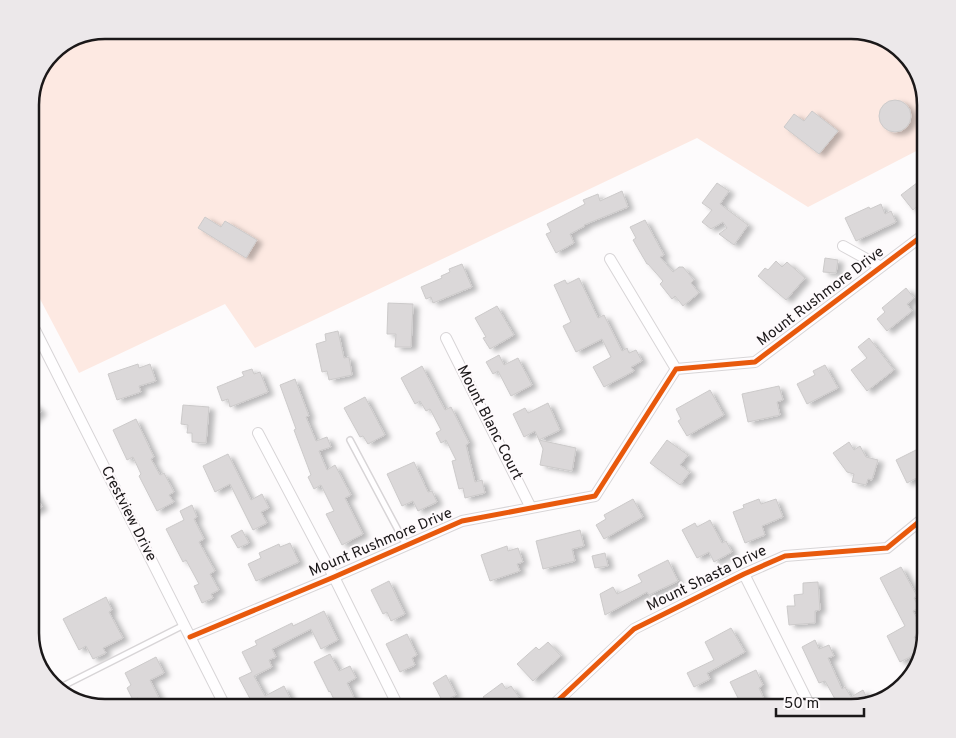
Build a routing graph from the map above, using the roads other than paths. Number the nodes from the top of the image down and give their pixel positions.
1 (917, 240) edge
2 (843, 246) dead end
3 (610, 259) dead end
4 (881, 267) junction
5 (446, 338) dead end
6 (40, 340) edge
7 (676, 369) junction
8 (258, 433) dead end
9 (350, 440) dead end
10 (531, 508) junction
11 (917, 524) edge
12 (406, 545) junction
13 (744, 574) junction
14 (334, 577) junction
15 (184, 625) junction
16 (190, 637) junction
17 (64, 685) edge
18 (221, 699) edge
19 (394, 699) edge
20 (559, 699) edge
21 (806, 699) edge

1 - 4 street, Mount Rushmore Drive
2 - 4 street
3 - 7 street
4 - 7 street, Mount Rushmore Drive
5 - 10 street, Mount Blanc Court
6 - 15 street, Crestview Drive
7 - 10 street, Mount Rushmore Drive
8 - 14 street
9 - 12 lane
10 - 12 street, Mount Rushmore Drive
11 - 13 street, Mount Shasta Drive
12 - 14 street, Mount Rushmore Drive
13 - 20 street, Mount Shasta Drive
13 - 21 street
14 - 16 street, Mount Rushmore Drive
14 - 19 street
15 - 16 street, Crestview Drive
15 - 17 lane
16 - 18 street, Crestview Drive

